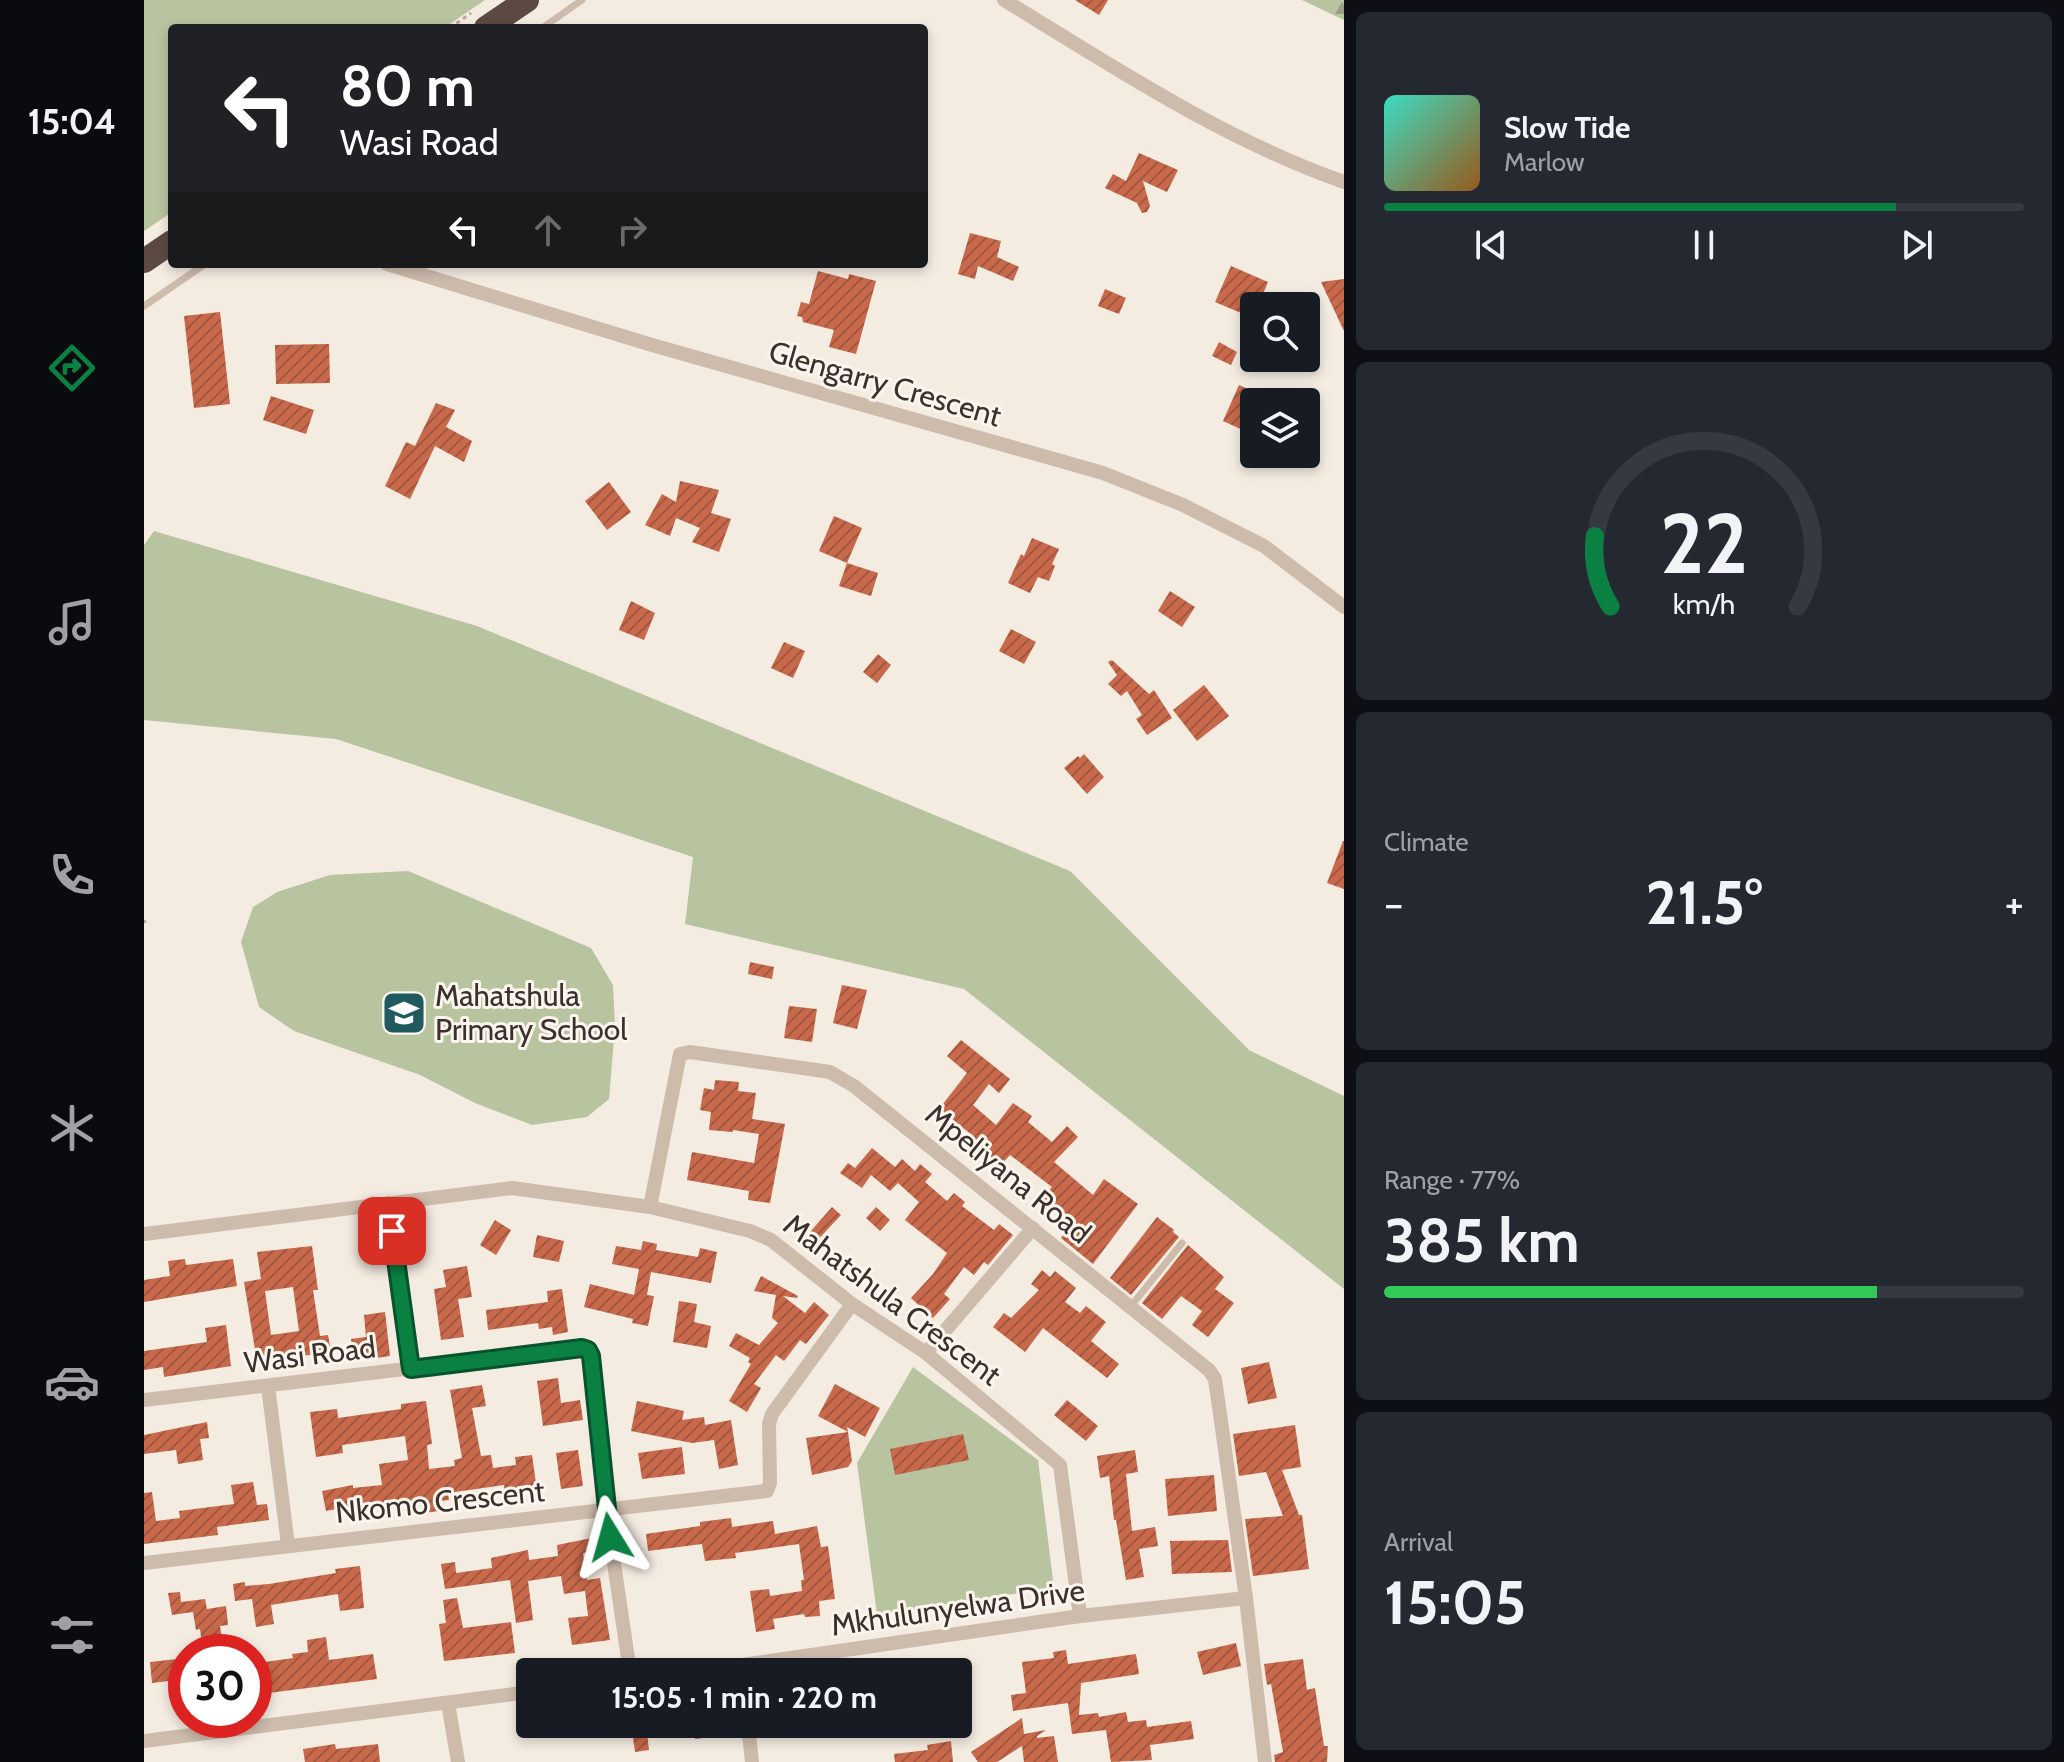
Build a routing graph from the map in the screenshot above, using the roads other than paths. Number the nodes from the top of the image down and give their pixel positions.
1 (527, 0) edge
2 (582, 0) edge
3 (1004, 0) edge
4 (492, 24) edge
5 (548, 24) edge
6 (1344, 182) edge
7 (168, 245) edge
8 (144, 261) edge
9 (199, 268) edge
10 (400, 268) edge
11 (144, 306) edge
12 (1344, 607) edge
13 (388, 1203) junction
14 (650, 1207) junction
15 (1033, 1228) junction
16 (144, 1234) edge
17 (1182, 1243) dead end
18 (852, 1304) junction
19 (1131, 1306) junction
20 (926, 1353) junction
21 (411, 1369) junction
22 (268, 1386) junction
23 (144, 1400) edge
24 (606, 1509) junction
25 (288, 1545) junction
26 (144, 1563) edge
27 (1246, 1598) junction
28 (1080, 1616) junction
29 (628, 1658) edge
30 (812, 1658) edge
31 (516, 1694) edge
32 (448, 1703) junction
33 (749, 1738) edge
34 (144, 1741) edge
35 (458, 1762) edge
36 (752, 1762) edge
37 (1265, 1762) edge

1 - 4 highway
2 - 5 lane
3 - 6 street
7 - 8 highway
9 - 11 lane
10 - 12 street, Glengarry Crescent
13 - 14 street, Mahatshula Crescent
13 - 16 street, Mahatshula Crescent
13 - 21 street
14 - 15 street, Mpeliyana Road
14 - 18 street, Mahatshula Crescent
15 - 19 street, Mpeliyana Road
15 - 20 street
17 - 19 lane
18 - 20 street, Mahatshula Crescent
18 - 24 street, Nkomo Crescent
19 - 27 street, Mpeliyana Road
20 - 28 street, Mahatshula Crescent
21 - 22 street, Wasi Road
21 - 24 street, Wasi Road
22 - 23 street, Wasi Road
22 - 25 street
24 - 25 street, Nkomo Crescent
24 - 29 street, Wasi Road
25 - 26 street, Nkomo Crescent
27 - 28 street, Mkhulunyelwa Drive
27 - 37 street, Mpeliyana Road
28 - 30 street, Mkhulunyelwa Drive
31 - 32 street
32 - 34 street
32 - 35 street
33 - 36 street

